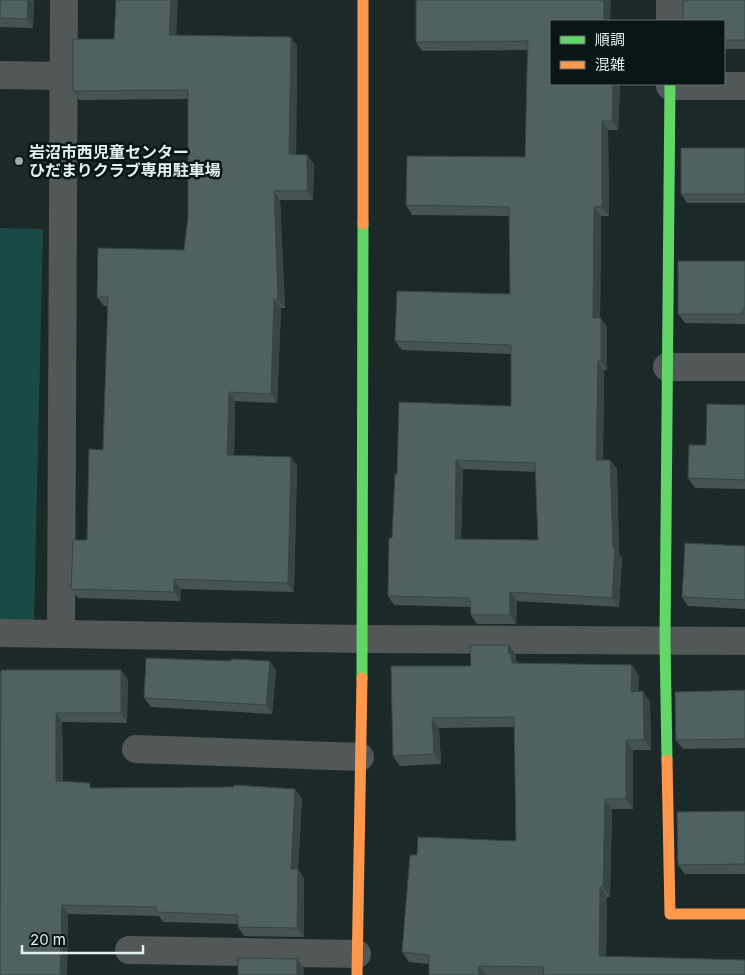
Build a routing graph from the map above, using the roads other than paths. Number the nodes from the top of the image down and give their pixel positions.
1 (64, 0) edge
2 (363, 0) edge
3 (670, 0) edge
4 (670, 20) edge
5 (0, 75) edge
6 (63, 76) junction
7 (670, 85) edge
8 (745, 86) edge
9 (667, 367) junction
10 (745, 367) edge
11 (0, 633) edge
12 (61, 634) junction
13 (362, 639) junction
14 (665, 640) junction
15 (745, 641) edge
16 (136, 749) dead end
17 (360, 757) junction
18 (745, 914) edge
19 (129, 950) dead end
20 (357, 964) edge

1 - 6 street
2 - 13 street
3 - 4 street
5 - 6 street
6 - 12 street
7 - 8 street
7 - 9 street
9 - 10 street
9 - 14 street
11 - 12 street
12 - 13 street
13 - 14 street
13 - 17 street
14 - 15 street
14 - 18 street
16 - 17 street
17 - 20 street
19 - 20 street

